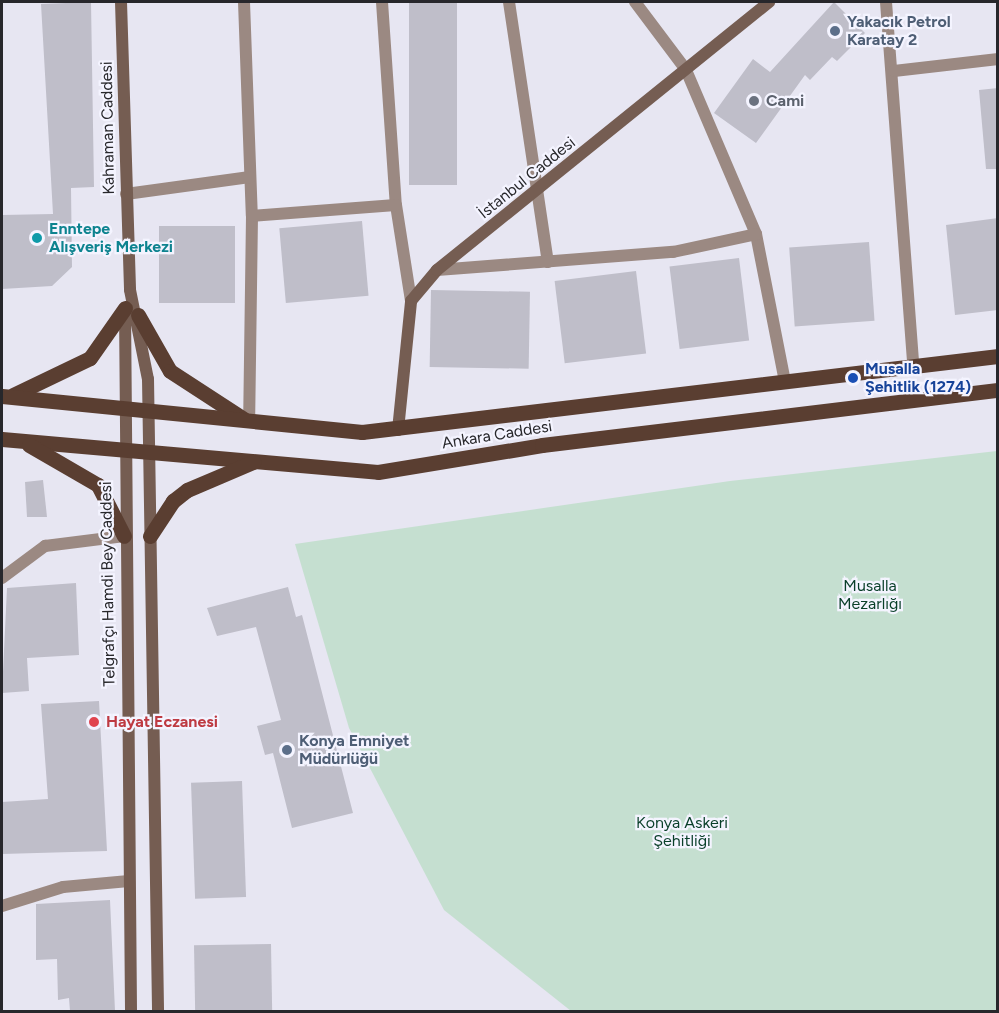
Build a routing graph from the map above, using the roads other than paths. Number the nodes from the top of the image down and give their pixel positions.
1 (122, 2) edge
2 (244, 2) edge
3 (382, 2) edge
4 (509, 2) edge
5 (635, 2) edge
6 (769, 2) edge
7 (886, 2) edge
8 (998, 59) edge
9 (686, 70) junction
10 (894, 71) junction
11 (250, 177) junction
12 (538, 191) junction
13 (126, 194) junction
14 (396, 204) junction
15 (252, 216) junction
16 (756, 234) junction
17 (548, 262) junction
18 (437, 270) junction
19 (411, 301) junction
20 (132, 311) junction
21 (998, 356) edge
22 (913, 365) junction
23 (785, 382) junction
24 (998, 390) edge
25 (5, 396) edge
26 (124, 408) junction
27 (147, 411) junction
28 (249, 423) junction
29 (398, 430) junction
30 (2, 439) edge
31 (18, 440) junction
32 (122, 449) junction
33 (149, 451) junction
34 (257, 461) junction
35 (124, 536) junction
36 (150, 536) junction
37 (2, 578) edge
38 (129, 881) junction
39 (2, 906) edge
40 (131, 1011) edge
41 (158, 1011) edge

1 - 13 main road, Kahraman Caddesi
2 - 11 street
3 - 14 street
4 - 12 street
5 - 9 street
6 - 9 main road, İstanbul Caddesi
7 - 10 street
8 - 10 street
9 - 12 main road, İstanbul Caddesi
9 - 16 street
10 - 22 street
11 - 13 street
11 - 15 street
12 - 17 street
12 - 18 main road, İstanbul Caddesi
13 - 20 main road, Kahraman Caddesi
14 - 15 street
14 - 19 street
15 - 28 street
16 - 17 street
16 - 23 street
17 - 18 street
18 - 19 main road, İstanbul Caddesi
19 - 29 main road
20 - 25 main road
20 - 26 main road, Kahraman Caddesi
20 - 27 main road, Kahraman Caddesi
20 - 28 main road
21 - 22 main road, Ankara Caddesi
22 - 23 main road, Ankara Caddesi
23 - 29 main road, Ankara Caddesi
24 - 34 main road, Ankara Caddesi
25 - 26 main road, Ankara Caddesi
26 - 27 main road, Ankara Caddesi
26 - 32 main road, Telgrafçı Hamdi Bey Caddesi
27 - 28 main road, Ankara Caddesi
27 - 33 main road
28 - 29 main road, Ankara Caddesi
30 - 31 main road, Ankara Caddesi
31 - 32 main road, Ankara Caddesi
31 - 35 main road
32 - 33 main road, Ankara Caddesi
32 - 35 main road, Telgrafçı Hamdi Bey Caddesi
33 - 34 main road, Ankara Caddesi
33 - 36 main road
34 - 36 main road
35 - 37 street
35 - 38 main road, Telgrafçı Hamdi Bey Caddesi
36 - 41 main road
38 - 39 street
38 - 40 main road, Telgrafçı Hamdi Bey Caddesi

